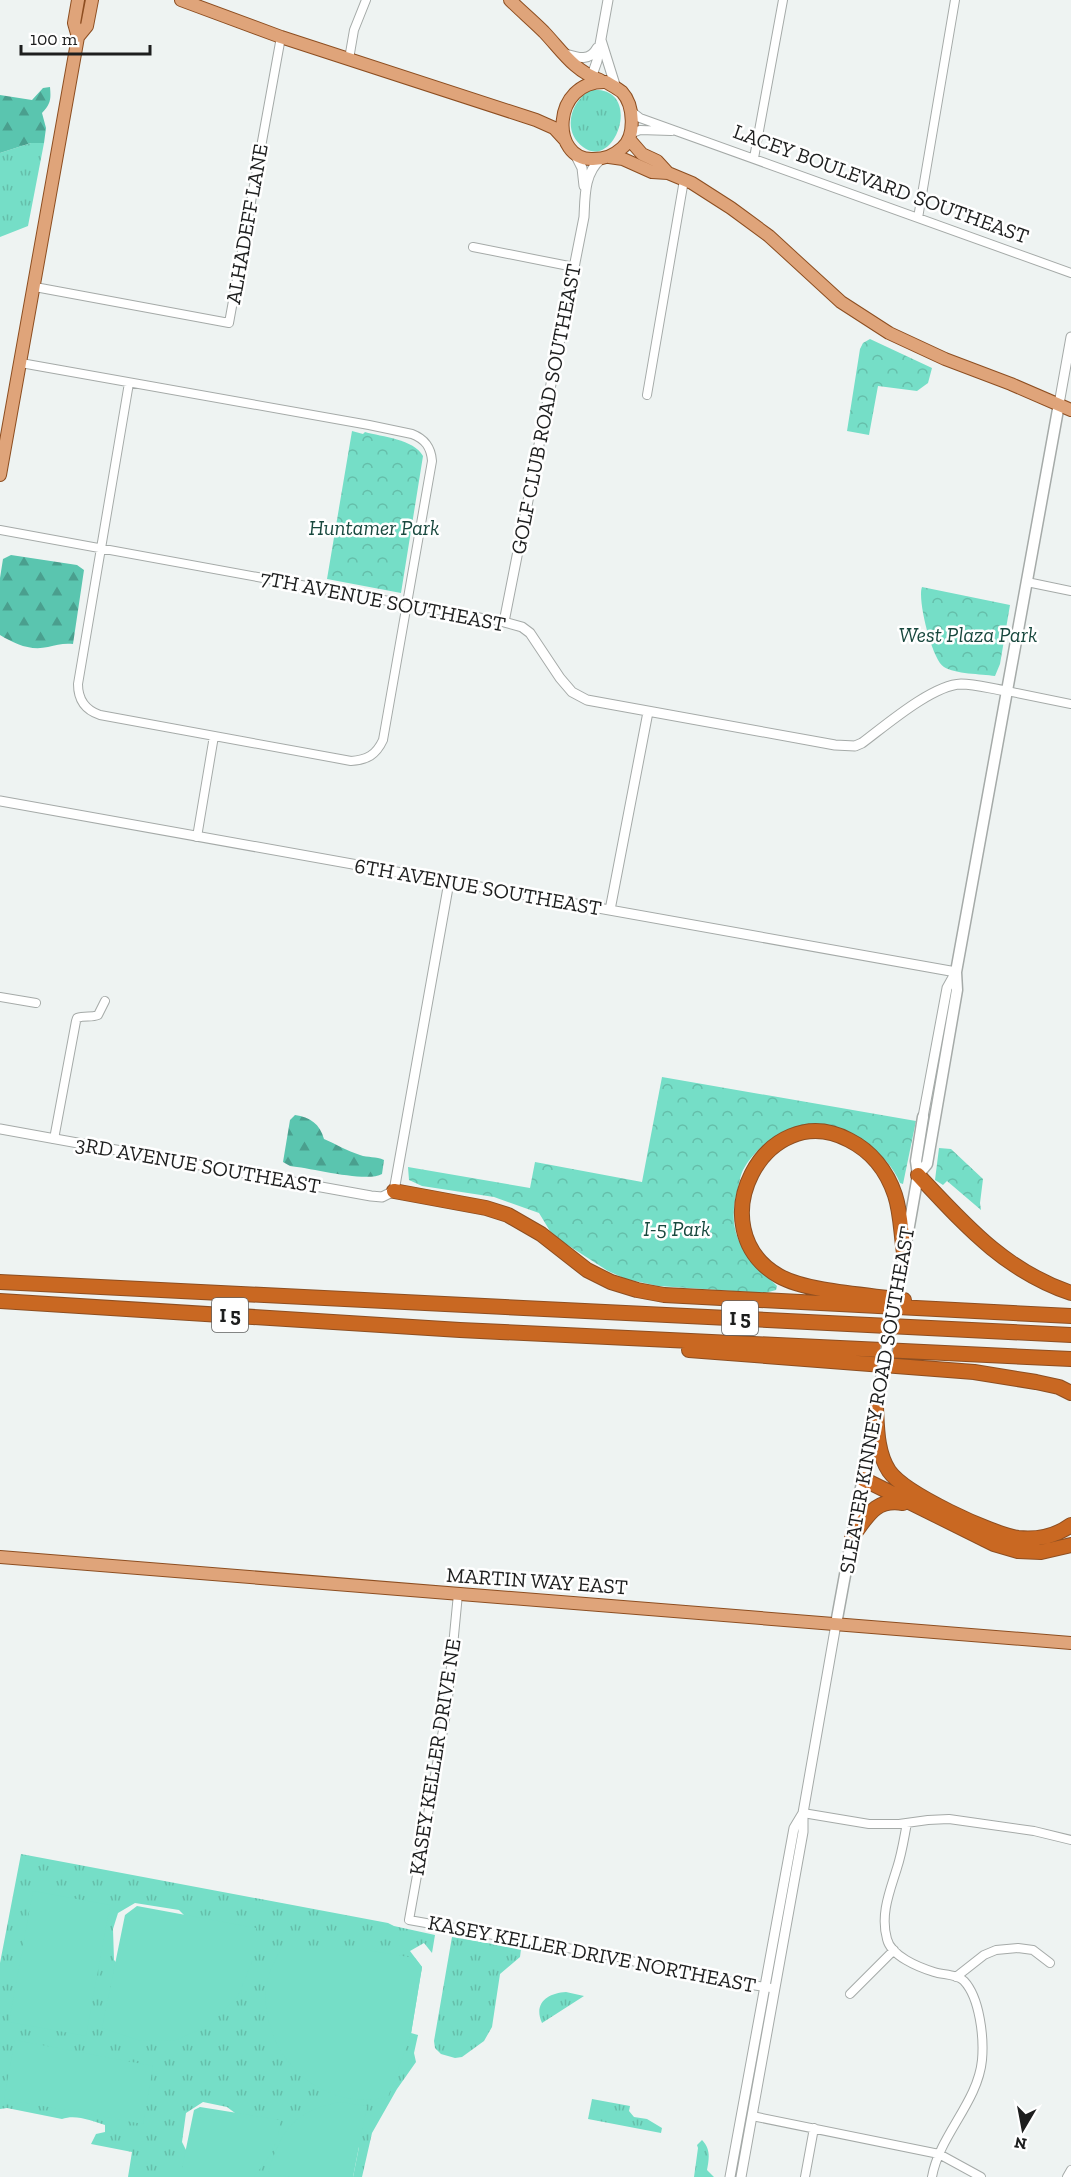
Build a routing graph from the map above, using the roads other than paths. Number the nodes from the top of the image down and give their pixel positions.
1 (78, 0) edge
2 (92, 0) edge
3 (181, 0) edge
4 (366, 0) edge
5 (510, 0) edge
6 (608, 0) edge
7 (783, 0) edge
8 (955, 0) edge
9 (78, 37) junction
10 (281, 37) junction
11 (600, 41) junction
12 (561, 52) junction
13 (349, 59) junction
14 (590, 80) junction
15 (611, 85) junction
16 (630, 110) junction
17 (678, 132) junction
18 (629, 137) junction
19 (565, 140) junction
20 (575, 154) junction
21 (605, 158) junction
22 (754, 158) junction
23 (668, 173) junction
24 (684, 180) junction
25 (585, 195) junction
26 (918, 218) junction
27 (473, 247) dead end
28 (574, 267) junction
29 (1071, 273) edge
30 (35, 287) junction
31 (1071, 337) edge
32 (21, 363) junction
33 (129, 383) junction
34 (647, 394) dead end
35 (1059, 404) junction
36 (1071, 410) edge
37 (0, 475) edge
38 (0, 530) edge
39 (102, 549) junction
40 (1027, 582) junction
41 (1071, 591) edge
42 (408, 605) junction
43 (504, 622) junction
44 (1007, 691) junction
45 (1071, 704) edge
46 (648, 712) junction
47 (214, 736) junction
48 (0, 801) edge
49 (197, 837) junction
50 (449, 882) junction
51 (610, 910) junction
52 (956, 972) junction
53 (0, 997) edge
54 (105, 1001) dead end
55 (36, 1003) dead end
56 (923, 1117) joint
57 (0, 1129) edge
58 (54, 1139) junction
59 (918, 1175) junction
60 (394, 1191) junction
61 (904, 1253) junction
62 (0, 1282) edge
63 (1071, 1293) edge
64 (0, 1301) edge
65 (986, 1312) junction
66 (1071, 1316) edge
67 (460, 1330) junction
68 (1071, 1335) edge
69 (1071, 1359) edge
70 (1071, 1393) edge
71 (876, 1408) junction
72 (862, 1479) junction
73 (910, 1504) junction
74 (1071, 1525) edge
75 (852, 1537) junction
76 (1071, 1545) edge
77 (0, 1557) edge
78 (458, 1594) junction
79 (836, 1624) junction
80 (1071, 1643) edge
81 (803, 1813) junction
82 (907, 1823) junction
83 (1071, 1840) edge
84 (409, 1920) joint
85 (894, 1950) junction
86 (1050, 1963) dead end
87 (956, 1977) junction
88 (764, 1987) junction
89 (775, 1989) junction
90 (850, 1994) dead end
91 (752, 2116) junction
92 (814, 2128) junction
93 (939, 2154) junction
94 (1071, 2170) edge
95 (730, 2177) edge
96 (741, 2177) edge
97 (806, 2177) edge
98 (932, 2177) edge
99 (981, 2177) edge
100 (1067, 2177) edge

1 - 9 main road
2 - 9 main road
3 - 10 main road
4 - 13 street
5 - 12 main road
6 - 11 street
7 - 22 street
8 - 26 street
9 - 30 main road
10 - 13 main road
10 - 30 street, ALHADEFF LANE
11 - 12 street
11 - 14 street
11 - 15 street
12 - 14 main road
13 - 19 main road
14 - 15 main road
14 - 19 main road
15 - 16 main road
16 - 17 street, LACEY BOULEVARD SOUTHEAST
16 - 18 main road
17 - 18 street, LACEY BOULEVARD SOUTHEAST
17 - 22 street, LACEY BOULEVARD SOUTHEAST
18 - 21 main road
18 - 23 main road
19 - 20 main road
20 - 21 main road
20 - 25 street, GOLF CLUB ROAD SOUTHEAST
21 - 23 main road
21 - 25 street, GOLF CLUB ROAD SOUTHEAST
22 - 26 street, LACEY BOULEVARD SOUTHEAST
23 - 24 main road
24 - 34 street
24 - 35 main road
25 - 28 street, GOLF CLUB ROAD SOUTHEAST
26 - 29 street, LACEY BOULEVARD SOUTHEAST
27 - 28 street
28 - 43 street, GOLF CLUB ROAD SOUTHEAST
30 - 32 main road
31 - 35 street, SLEATER KINNEY ROAD SOUTHEAST
32 - 33 street
32 - 37 main road
33 - 39 street
33 - 42 street
35 - 36 main road
35 - 40 main road, SLEATER KINNEY ROAD SOUTHEAST
38 - 39 street, 7TH AVENUE SOUTHEAST
39 - 42 street, 7TH AVENUE SOUTHEAST
39 - 47 street
40 - 41 street
40 - 44 main road, SLEATER KINNEY ROAD SOUTHEAST
42 - 43 street, 7TH AVENUE SOUTHEAST
42 - 47 street
43 - 46 street, 7TH AVENUE SOUTHEAST
44 - 45 street, 7TH AVENUE SOUTHEAST
44 - 46 street, 7TH AVENUE SOUTHEAST
44 - 52 main road, SLEATER KINNEY ROAD SOUTHEAST
46 - 51 street
47 - 49 street
48 - 49 street, 6TH AVENUE SOUTHEAST
49 - 50 street, 6TH AVENUE SOUTHEAST
50 - 51 street, 6TH AVENUE SOUTHEAST
50 - 60 street
51 - 52 street, 6TH AVENUE SOUTHEAST
52 - 56 street, SLEATER KINNEY ROAD SOUTHEAST
52 - 59 main road, SLEATER KINNEY ROAD SOUTHEAST
53 - 55 street
54 - 58 street
56 - 59 main road, SLEATER KINNEY ROAD SOUTHEAST
57 - 58 street, 3RD AVENUE SOUTHEAST
58 - 60 street, 3RD AVENUE SOUTHEAST
59 - 61 main road, SLEATER KINNEY ROAD SOUTHEAST
59 - 63 highway
60 - 65 highway
61 - 65 highway
61 - 71 main road, SLEATER KINNEY ROAD SOUTHEAST, bridge
62 - 68 highway, I 5
64 - 67 highway, I 5
65 - 66 highway
67 - 69 highway, I 5
67 - 70 highway
71 - 72 main road, SLEATER KINNEY ROAD SOUTHEAST
71 - 74 highway
72 - 73 highway
72 - 75 main road, SLEATER KINNEY ROAD SOUTHEAST
73 - 75 highway
73 - 76 highway
75 - 79 main road, SLEATER KINNEY ROAD SOUTHEAST
77 - 78 main road, MARTIN WAY EAST
78 - 79 main road, MARTIN WAY EAST
78 - 84 street, KASEY KELLER DRIVE NE
79 - 80 main road, MARTIN WAY EAST
79 - 81 street
81 - 82 street
81 - 88 street
81 - 89 street
82 - 83 street
82 - 85 street
84 - 88 street, KASEY KELLER DRIVE NORTHEAST
85 - 87 street
85 - 90 street
86 - 87 street
87 - 93 street
88 - 89 street, KASEY KELLER DRIVE NORTHEAST
88 - 95 street
89 - 91 street
91 - 92 street
91 - 96 street
92 - 93 street
92 - 97 street
93 - 98 street
93 - 99 street
94 - 100 street

